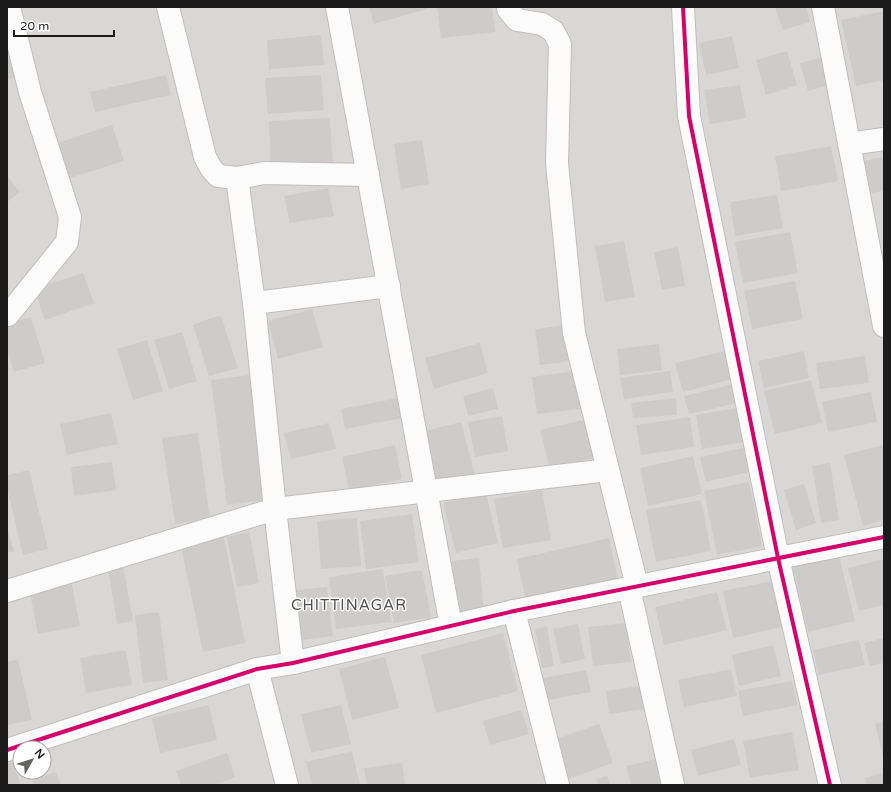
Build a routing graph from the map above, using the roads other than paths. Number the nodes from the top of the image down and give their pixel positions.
1 (9, 7) edge
2 (168, 7) edge
3 (337, 7) edge
4 (508, 7) edge
5 (683, 7) edge
6 (823, 7) edge
7 (884, 139) edge
8 (849, 144) junction
9 (368, 175) junction
10 (238, 178) junction
11 (879, 268) edge
12 (389, 286) junction
13 (254, 302) junction
14 (7, 314) edge
15 (884, 326) edge
16 (608, 470) junction
17 (426, 492) junction
18 (275, 509) junction
19 (884, 537) edge
20 (778, 558) junction
21 (633, 587) junction
22 (7, 590) edge
23 (514, 611) junction
24 (451, 626) junction
25 (294, 663) junction
26 (257, 670) junction
27 (7, 750) edge
28 (287, 785) edge
29 (558, 785) edge
30 (673, 785) edge
31 (830, 785) edge

1 - 14 street
2 - 10 street
3 - 9 street
4 - 16 street
5 - 20 street
6 - 8 street
7 - 8 street
8 - 11 street
9 - 10 street
9 - 12 street
10 - 13 street
11 - 15 street
12 - 13 street
12 - 17 street
13 - 18 street
16 - 17 street
16 - 21 street
17 - 18 street
17 - 24 street
18 - 22 street
18 - 25 street
19 - 20 street
20 - 21 street
20 - 31 street
21 - 23 street
21 - 30 street
23 - 24 street
23 - 29 street
24 - 25 street
25 - 26 street
26 - 27 street
26 - 28 street

